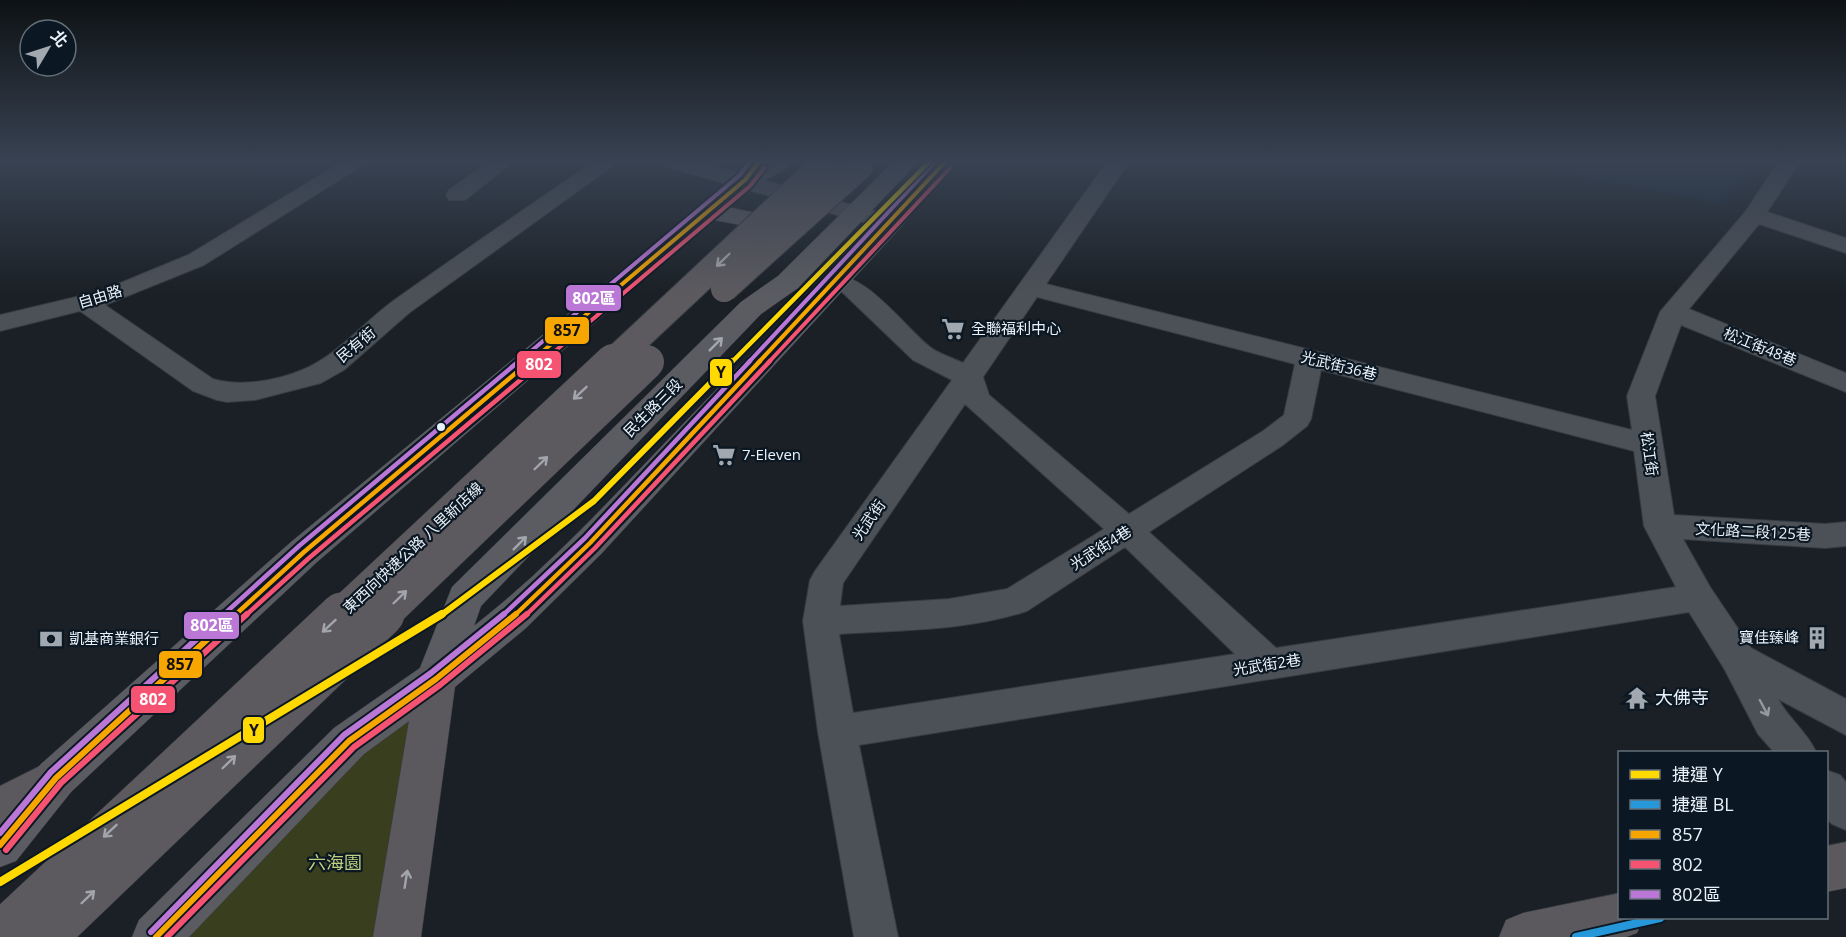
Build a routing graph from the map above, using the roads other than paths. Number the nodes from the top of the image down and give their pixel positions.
1 (285, 206) edge
2 (545, 206) edge
3 (714, 206) edge
4 (806, 206) edge
5 (809, 206) edge
6 (837, 206) edge
7 (865, 206) edge
8 (906, 206) edge
9 (1088, 206) edge
10 (1760, 206) edge
11 (708, 211) junction
12 (857, 214) junction
13 (1754, 215) junction
14 (891, 223) junction
15 (1846, 246) edge
16 (835, 281) junction
17 (1031, 288) junction
18 (85, 303) junction
19 (751, 308) junction
20 (1673, 312) junction
21 (0, 323) edge
22 (1310, 358) junction
23 (969, 377) junction
24 (1846, 383) edge
25 (1647, 444) junction
26 (1660, 526) junction
27 (1128, 531) junction
28 (1846, 534) edge
29 (1698, 597) junction
30 (820, 621) junction
31 (1738, 659) junction
32 (1270, 665) junction
33 (436, 679) junction
34 (1846, 718) edge
35 (837, 732) junction
36 (1795, 751) edge
37 (56, 778) junction
38 (1828, 789) edge
39 (0, 809) edge
40 (1846, 811) edge
41 (0, 845) edge
42 (1846, 865) edge
43 (1828, 869) edge
44 (1618, 916) edge
45 (0, 934) edge
46 (46, 937) edge
47 (156, 937) edge
48 (397, 937) edge
49 (876, 937) edge
50 (1523, 937) edge

1 - 18 street, 自由路
2 - 18 street, 民有街
3 - 11 main road
4 -> 45 highway, 東西向快速公路 八里新店線, bridge
46 -> 5 highway, 東西向快速公路 八里新店線, bridge
6 - 12 street
7 - 12 main road, 民生路三段
8 - 14 main road
9 - 17 street, 光武街
10 - 13 street, 松江街
11 - 19 main road
11 - 37 main road
12 - 14 street
12 - 19 main road, 民生路三段
13 - 15 street
13 - 20 street, 松江街
14 - 16 main road
16 - 23 street
16 - 33 main road
17 - 22 street, 光武街36巷
17 - 23 street, 光武街
18 - 21 street, 自由路
33 -> 19 main road, 民生路三段
20 - 24 street, 松江街48巷
20 - 25 street, 松江街
22 - 25 street, 光武街36巷
22 - 27 street, 光武街4巷
23 - 27 street
23 - 30 street, 光武街
25 - 26 street, 松江街
26 - 28 street, 文化路二段125巷
26 - 29 street, 松江街
27 - 30 street, 光武街4巷
27 - 32 street
29 - 31 street, 松江街
29 - 32 street, 光武街2巷
30 - 35 street, 光武街
31 - 34 street
31 -> 36 street, 松江街
32 - 35 street, 光武街2巷
33 - 47 main road
48 -> 33 main road
35 - 49 street, 光武街
37 - 39 main road
37 - 41 main road
38 - 40 street
42 - 43 main road
44 - 50 main road

